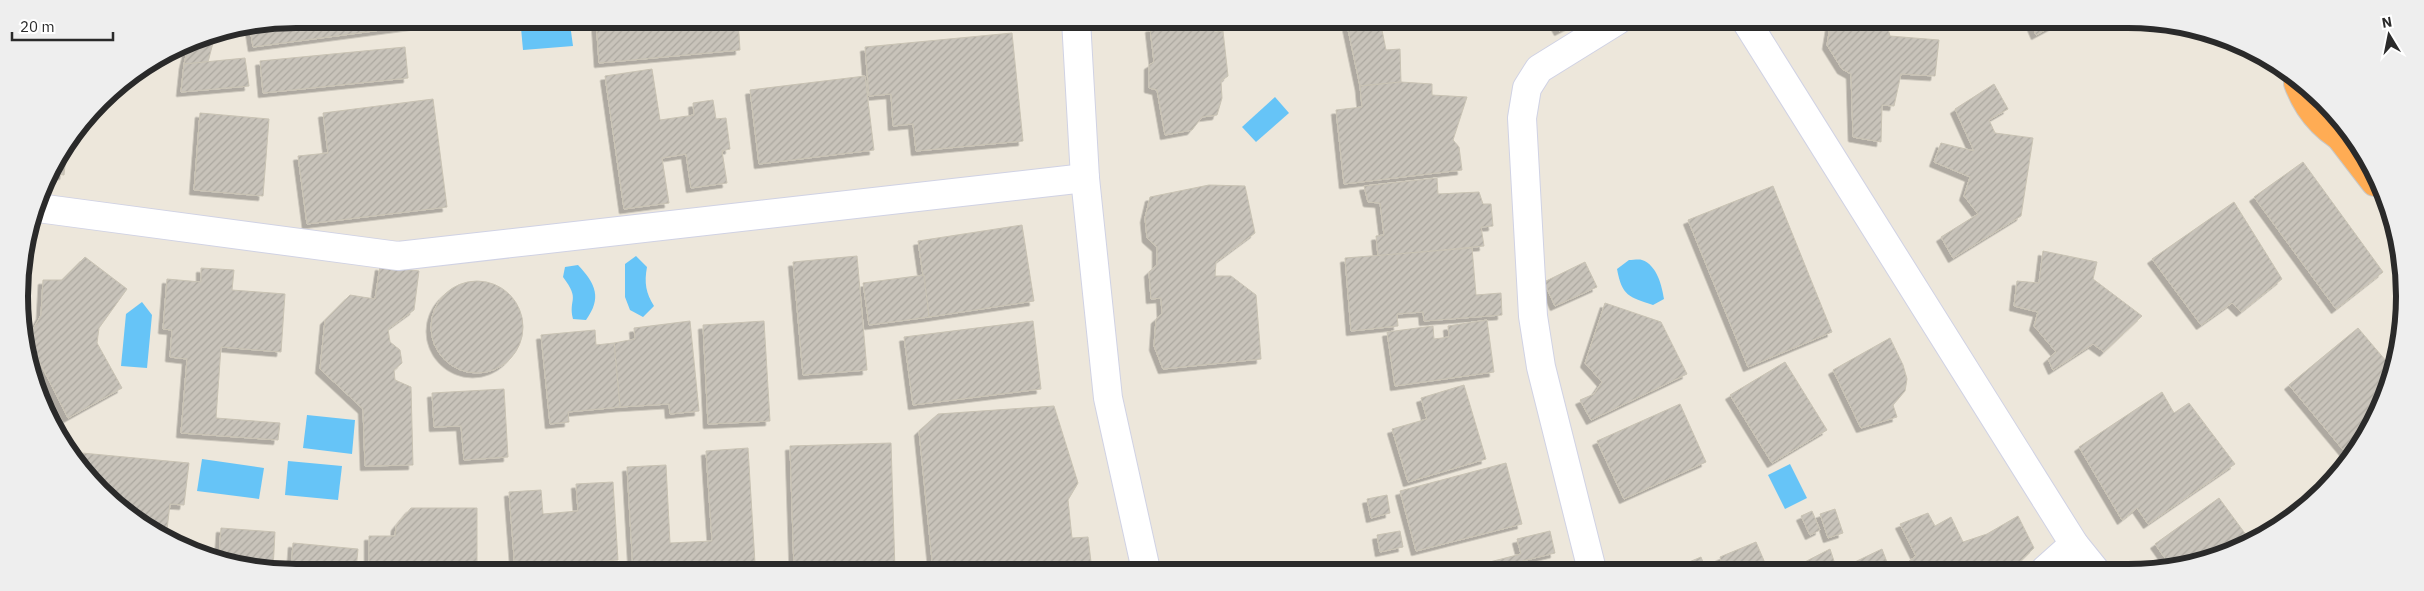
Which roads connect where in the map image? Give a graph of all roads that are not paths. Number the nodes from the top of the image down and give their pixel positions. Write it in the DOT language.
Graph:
graph roads {
  1 [pos="1076,28"];
  2 [pos="1605,28"];
  3 [pos="1750,28"];
  4 [pos="2302,92"];
  5 [pos="2347,140"];
  6 [pos="1085,178"];
  7 [pos="42,209"];
  8 [pos="2074,544"];
  9 [pos="1145,564"];
  10 [pos="1590,564"];
  11 [pos="2052,564"];
  12 [pos="2090,564"];
  1 -- 6 [label="street"];
  2 -- 10 [label="street"];
  3 -- 8 [label="street"];
  4 -- 5 [label="highway"];
  6 -- 7 [label="street"];
  6 -- 9 [label="street"];
  8 -- 11 [label="street"];
  8 -- 12 [label="street"];
}
